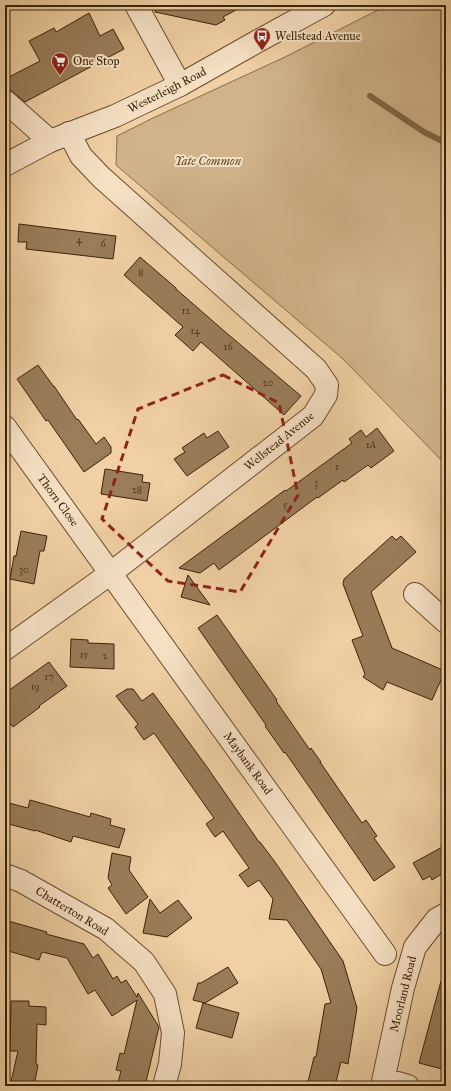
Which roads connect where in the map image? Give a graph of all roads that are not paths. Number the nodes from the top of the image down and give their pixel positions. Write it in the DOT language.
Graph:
graph roads {
  1 [pos="136,5"];
  2 [pos="324,5"];
  3 [pos="180,86"];
  4 [pos="5,101"];
  5 [pos="59,137"];
  6 [pos="5,166"];
  7 [pos="5,427"];
  8 [pos="111,573"];
  9 [pos="415,594"];
  10 [pos="446,622"];
  11 [pos="5,650"];
  12 [pos="5,875"];
  13 [pos="446,914"];
  14 [pos="385,954"];
  15 [pos="383,1082"];
  16 [pos="164,1086"];
  17 [pos="408,1086"];
  1 -- 3 [label="street"];
  2 -- 3 [label="street, Westerleigh Road"];
  3 -- 5 [label="street, Westerleigh Road"];
  4 -- 5 [label="street, Wellstead Avenue"];
  5 -- 6 [label="street, Westerleigh Road"];
  5 -- 8 [label="street, Wellstead Avenue"];
  7 -- 8 [label="street, Thorn Close"];
  8 -- 11 [label="street, Wellstead Avenue"];
  8 -- 14 [label="street, Maybank Road"];
  9 -- 10 [label="street"];
  12 -- 16 [label="street, Chatterton Road"];
  13 -- 15 [label="street, Moorland Road"];
  15 -- 17 [label="street"];
}
